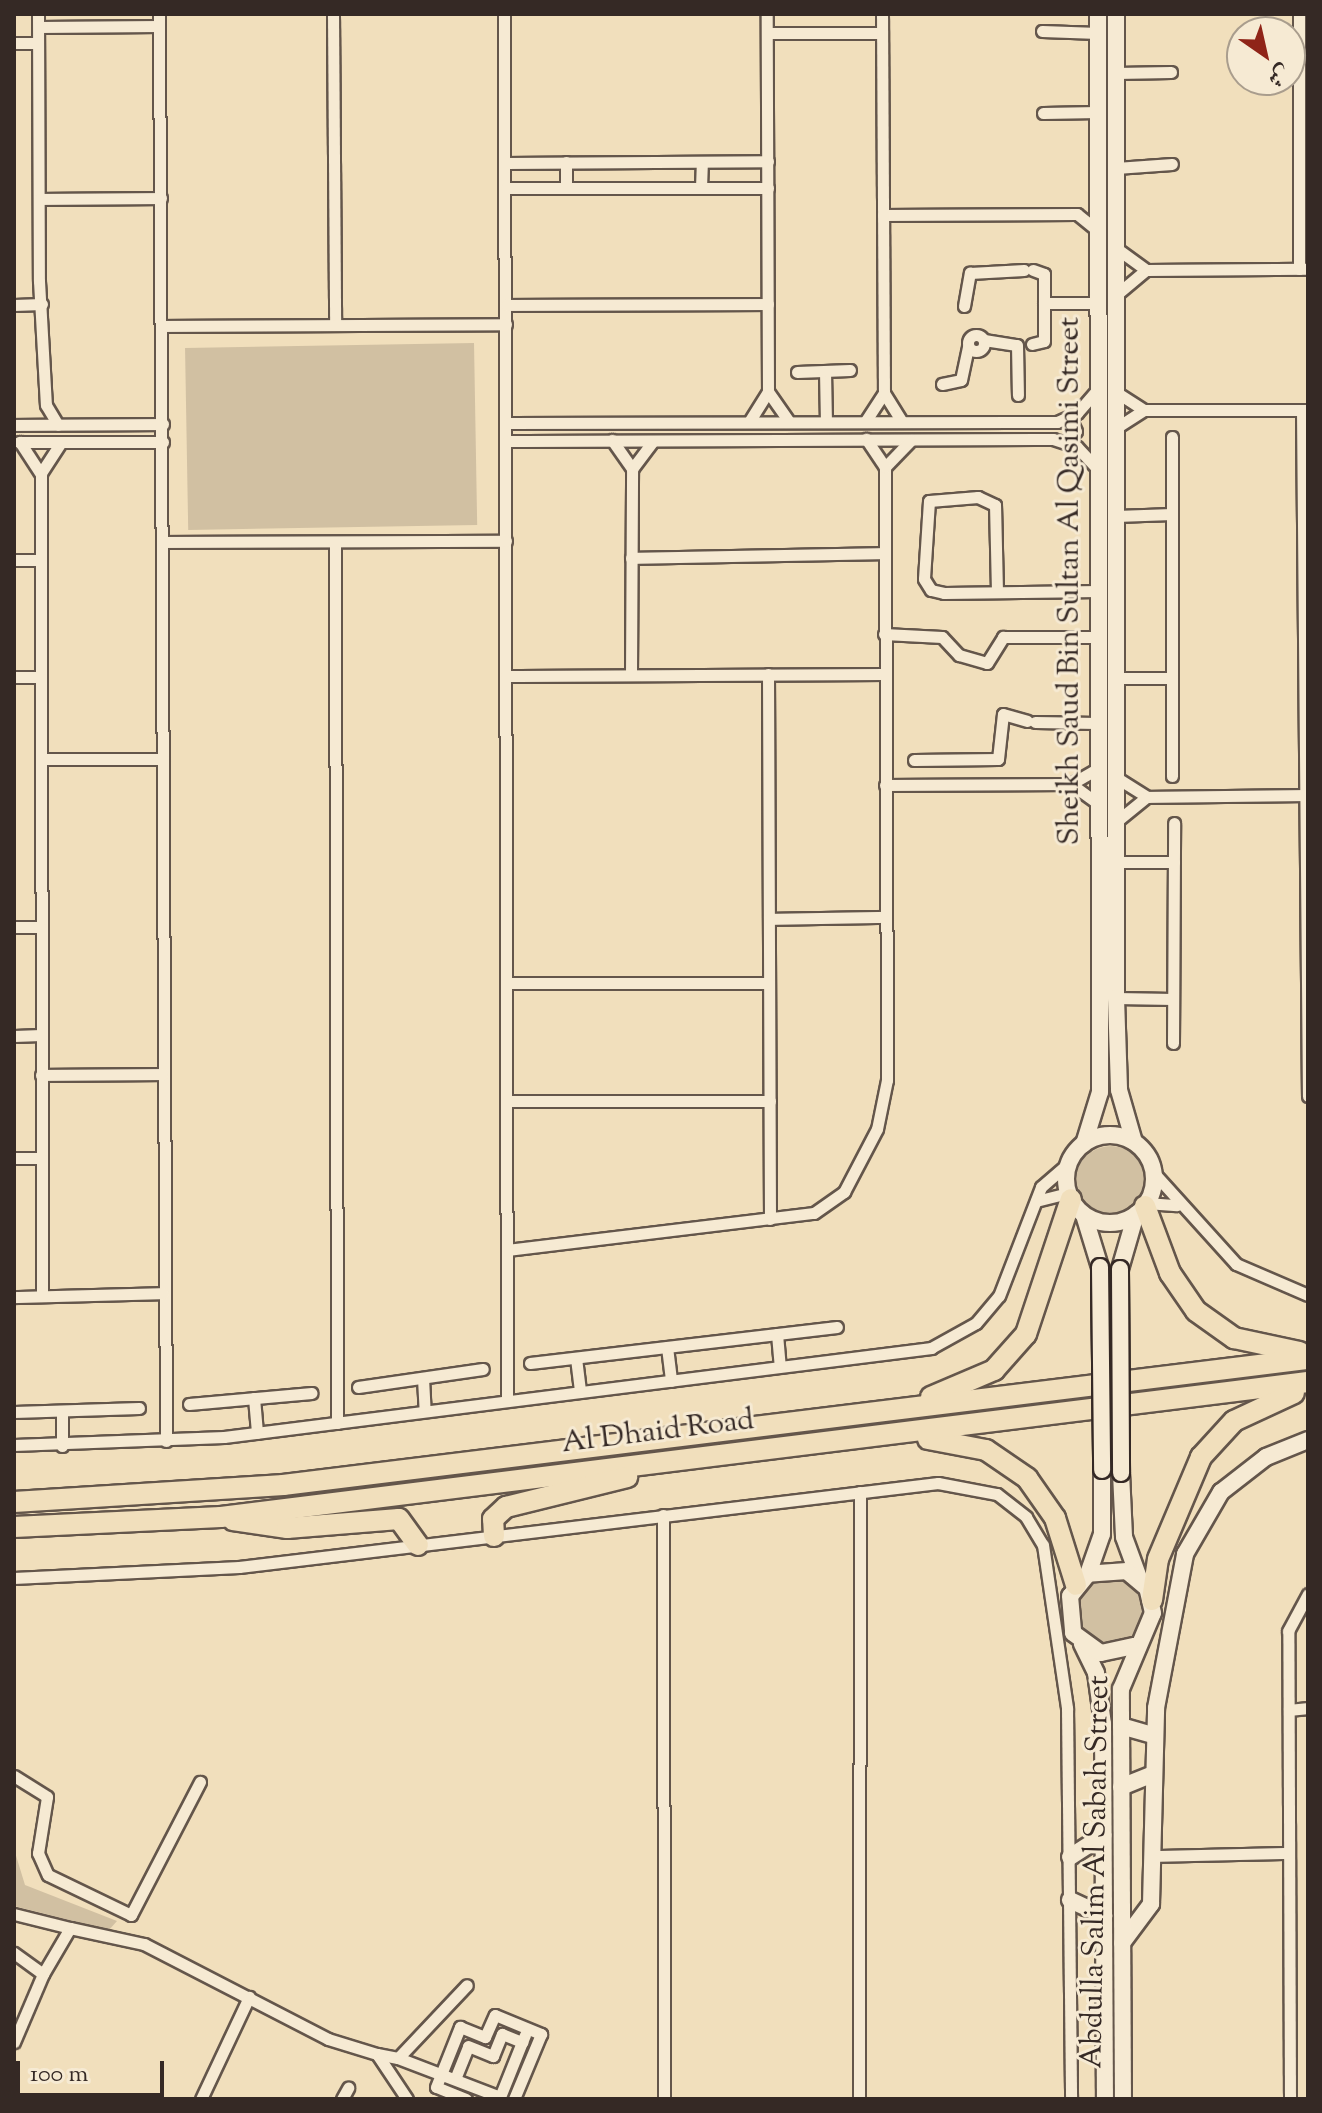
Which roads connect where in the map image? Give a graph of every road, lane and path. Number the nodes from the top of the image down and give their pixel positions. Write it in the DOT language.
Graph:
graph roads {
  1 [pos="333,14"];
  2 [pos="504,14"];
  3 [pos="767,14"];
  4 [pos="882,14"];
  5 [pos="1098,14"];
  6 [pos="1116,14"];
  7 [pos="1299,14"];
  8 [pos="38,20"];
  9 [pos="159,20"];
  10 [pos="1042,31"];
  11 [pos="767,33"];
  12 [pos="882,33"];
  13 [pos="1098,33"];
  14 [pos="14,43"];
  15 [pos="38,43"];
  16 [pos="1171,72"];
  17 [pos="1116,73"];
  18 [pos="1098,112"];
  19 [pos="1043,113"];
  20 [pos="1304,132"];
  21 [pos="768,161"];
  22 [pos="566,162"];
  23 [pos="702,162"];
  24 [pos="506,163"];
  25 [pos="1172,164"];
  26 [pos="1116,168"];
  27 [pos="506,188"];
  28 [pos="566,188"];
  29 [pos="701,188"];
  30 [pos="768,188"];
  31 [pos="1098,196"];
  32 [pos="161,198"];
  33 [pos="40,199"];
  34 [pos="1077,214"];
  35 [pos="883,215"];
  36 [pos="1098,231"];
  37 [pos="1116,248"];
  38 [pos="1303,269"];
  39 [pos="1146,270"];
  40 [pos="1116,295"];
  41 [pos="1044,303"];
  42 [pos="1098,303"];
  43 [pos="42,304"];
  44 [pos="768,304"];
  45 [pos="14,305"];
  46 [pos="506,305"];
  47 [pos="964,306"];
  48 [pos="506,324"];
  49 [pos="335,325"];
  50 [pos="163,326"];
  51 [pos="1025,344"];
  52 [pos="850,370"];
  53 [pos="825,371"];
  54 [pos="797,372"];
  55 [pos="942,384"];
  56 [pos="1099,388"];
  57 [pos="768,392"];
  58 [pos="1116,392"];
  59 [pos="884,393"];
  60 [pos="1018,395"];
  61 [pos="46,405"];
  62 [pos="1144,410"];
  63 [pos="1305,410"];
  64 [pos="1070,418"];
  65 [pos="749,422"];
  66 [pos="789,422"];
  67 [pos="826,422"];
  68 [pos="865,422"];
  69 [pos="902,422"];
  70 [pos="508,423"];
  71 [pos="163,424"];
  72 [pos="14,425"];
  73 [pos="34,425"];
  74 [pos="58,425"];
  75 [pos="1116,428"];
  76 [pos="1172,437"];
  77 [pos="866,439"];
  78 [pos="612,440"];
  79 [pos="911,440"];
  80 [pos="508,441"];
  81 [pos="653,441"];
  82 [pos="1067,441"];
  83 [pos="17,442"];
  84 [pos="61,442"];
  85 [pos="163,442"];
  86 [pos="885,467"];
  87 [pos="632,469"];
  88 [pos="1099,471"];
  89 [pos="41,474"];
  90 [pos="1172,514"];
  91 [pos="1116,516"];
  92 [pos="506,541"];
  93 [pos="164,542"];
  94 [pos="335,542"];
  95 [pos="884,553"];
  96 [pos="631,558"];
  97 [pos="14,560"];
  98 [pos="40,560"];
  99 [pos="1099,591"];
  100 [pos="997,592"];
  101 [pos="884,634"];
  102 [pos="1099,637"];
  103 [pos="768,674"];
  104 [pos="884,674"];
  105 [pos="631,675"];
  106 [pos="506,676"];
  107 [pos="14,677"];
  108 [pos="40,677"];
  109 [pos="1117,678"];
  110 [pos="1172,678"];
  111 [pos="1305,708"];
  112 [pos="1097,723"];
  113 [pos="41,759"];
  114 [pos="163,759"];
  115 [pos="914,760"];
  116 [pos="1099,768"];
  117 [pos="1172,776"];
  118 [pos="1117,778"];
  119 [pos="1071,784"];
  120 [pos="885,785"];
  121 [pos="1303,795"];
  122 [pos="1147,797"];
  123 [pos="1100,805"];
  124 [pos="1117,821"];
  125 [pos="1174,823"];
  126 [pos="1116,862"];
  127 [pos="1174,862"];
  128 [pos="886,917"];
  129 [pos="769,919"];
  130 [pos="14,927"];
  131 [pos="40,927"];
  132 [pos="507,983"];
  133 [pos="769,983"];
  134 [pos="1116,998"];
  135 [pos="1173,999"];
  136 [pos="41,1035"];
  137 [pos="14,1036"];
  138 [pos="1173,1043"];
  139 [pos="1303,1057"];
  140 [pos="162,1074"];
  141 [pos="41,1075"];
  142 [pos="1308,1081"];
  143 [pos="1308,1096"];
  144 [pos="507,1101"];
  145 [pos="770,1101"];
  146 [pos="1134,1142"];
  147 [pos="1084,1144"];
  148 [pos="14,1158"];
  149 [pos="41,1158"];
  150 [pos="1070,1162"];
  151 [pos="1153,1172"];
  152 [pos="1075,1202"];
  153 [pos="1034,1205"];
  154 [pos="1179,1205"];
  155 [pos="1142,1208"];
  156 [pos="770,1219"];
  157 [pos="507,1250"];
  158 [pos="163,1293"];
  159 [pos="1308,1295"];
  160 [pos="42,1296"];
  161 [pos="14,1297"];
  162 [pos="837,1327"];
  163 [pos="777,1334"];
  164 [pos="667,1347"];
  165 [pos="1308,1352"];
  166 [pos="576,1358"];
  167 [pos="1308,1359"];
  168 [pos="530,1363"];
  169 [pos="780,1366"];
  170 [pos="483,1369"];
  171 [pos="423,1378"];
  172 [pos="671,1381"];
  173 [pos="1308,1382"];
  174 [pos="358,1387"];
  175 [pos="1308,1391"];
  176 [pos="580,1392"];
  177 [pos="312,1393"];
  178 [pos="254,1398"];
  179 [pos="507,1401"];
  180 [pos="189,1404"];
  181 [pos="139,1408"];
  182 [pos="62,1411"];
  183 [pos="425,1411"];
  184 [pos="14,1412"];
  185 [pos="337,1423"];
  186 [pos="257,1433"];
  187 [pos="683,1436"];
  188 [pos="1308,1440"];
  189 [pos="166,1441"];
  190 [pos="14,1445"];
  191 [pos="62,1446"];
  192 [pos="685,1459"];
  193 [pos="655,1463"];
  194 [pos="860,1492"];
  195 [pos="14,1502"];
  196 [pos="663,1515"];
  197 [pos="221,1517"];
  198 [pos="14,1527"];
  199 [pos="494,1536"];
  200 [pos="418,1545"];
  201 [pos="14,1578"];
  202 [pos="1139,1578"];
  203 [pos="1082,1579"];
  204 [pos="1308,1594"];
  205 [pos="1152,1600"];
  206 [pos="1081,1643"];
  207 [pos="1134,1646"];
  208 [pos="1308,1708"];
  209 [pos="1289,1710"];
  210 [pos="1121,1726"];
  211 [pos="1155,1736"];
  212 [pos="1154,1774"];
  213 [pos="14,1776"];
  214 [pos="200,1782"];
  215 [pos="1121,1787"];
  216 [pos="1104,1835"];
  217 [pos="1289,1853"];
  218 [pos="1154,1856"];
  219 [pos="1070,1857"];
  220 [pos="1070,1900"];
  221 [pos="14,1914"];
  222 [pos="1105,1916"];
  223 [pos="70,1928"];
  224 [pos="1122,1943"];
  225 [pos="14,1953"];
  226 [pos="43,1974"];
  227 [pos="467,1985"];
  228 [pos="249,1997"];
  229 [pos="527,2029"];
  230 [pos="14,2042"];
  231 [pos="522,2042"];
  232 [pos="377,2054"];
  233 [pos="398,2058"];
  234 [pos="442,2073"];
  235 [pos="455,2079"];
  236 [pos="404,2097"];
  237 [pos="201,2099"];
  238 [pos="466,2099"];
  239 [pos="514,2099"];
  240 [pos="664,2099"];
  241 [pos="859,2099"];
  242 [pos="1071,2099"];
  243 [pos="1105,2099"];
  244 [pos="1123,2099"];
  245 [pos="1290,2099"];
  1 -- 49 [label="street"];
  2 -- 24 [label="street"];
  3 -- 11 [label="street"];
  4 -- 12 [label="street"];
  5 -- 13 [label="main road, Sheikh Saud Bin Sultan Al Qasimi Street"];
  6 -- 17 [label="main road, Sheikh Saud Bin Sultan Al Qasimi Street"];
  7 -- 20 [label="street"];
  8 -- 9 [label="street"];
  8 -- 15 [label="street"];
  9 -- 32 [label="street"];
  10 -- 13 [label="street"];
  11 -- 12 [label="street"];
  11 -- 21 [label="street"];
  12 -- 35 [label="street"];
  13 -- 18 [label="main road, Sheikh Saud Bin Sultan Al Qasimi Street"];
  14 -- 15 [label="street"];
  15 -- 33 [label="street"];
  16 -- 17 [label="street"];
  17 -- 26 [label="main road, Sheikh Saud Bin Sultan Al Qasimi Street"];
  18 -- 19 [label="street"];
  18 -- 31 [label="main road, Sheikh Saud Bin Sultan Al Qasimi Street"];
  20 -- 38 [label="street"];
  21 -- 23 [label="street"];
  21 -- 30 [label="street"];
  22 -- 23 [label="street"];
  22 -- 24 [label="street"];
  22 -- 28 [label="street"];
  23 -- 29 [label="street"];
  24 -- 27 [label="street"];
  25 -- 26 [label="street"];
  26 -- 37 [label="main road, Sheikh Saud Bin Sultan Al Qasimi Street"];
  27 -- 28 [label="street"];
  27 -- 46 [label="street"];
  28 -- 29 [label="street"];
  29 -- 30 [label="street"];
  30 -- 44 [label="street"];
  31 -- 34 [label="street"];
  31 -- 36 [label="main road, Sheikh Saud Bin Sultan Al Qasimi Street"];
  32 -- 33 [label="street"];
  32 -- 50 [label="street"];
  33 -- 43 [label="street"];
  34 -- 35 [label="street"];
  34 -- 36 [label="street"];
  35 -- 59 [label="street"];
  36 -- 42 [label="main road, Sheikh Saud Bin Sultan Al Qasimi Street"];
  37 -- 39 [label="street"];
  37 -- 40 [label="main road, Sheikh Saud Bin Sultan Al Qasimi Street"];
  38 -- 39 [label="street"];
  39 -- 40 [label="street"];
  40 -- 58 [label="main road, Sheikh Saud Bin Sultan Al Qasimi Street"];
  41 -- 42 [label="street"];
  41 -- 47 [label="street"];
  41 -- 51 [label="street"];
  42 -- 56 [label="main road, Sheikh Saud Bin Sultan Al Qasimi Street"];
  43 -- 45 [label="street"];
  43 -- 61 [label="street"];
  44 -- 46 [label="street"];
  44 -- 57 [label="street"];
  46 -- 48 [label="street"];
  48 -- 49 [label="street"];
  48 -- 70 [label="street"];
  49 -- 50 [label="street"];
  50 -- 71 [label="street"];
  51 -- 55 [label="street"];
  51 -- 60 [label="street"];
  52 -- 53 [label="street"];
  53 -- 54 [label="street"];
  53 -- 67 [label="street"];
  56 -- 64 [label="street"];
  56 -- 88 [label="main road, Sheikh Saud Bin Sultan Al Qasimi Street"];
  57 -- 65 [label="street"];
  57 -- 66 [label="street"];
  58 -- 62 [label="street"];
  58 -- 75 [label="main road, Sheikh Saud Bin Sultan Al Qasimi Street"];
  59 -- 68 [label="street"];
  59 -- 69 [label="street"];
  61 -- 73 [label="street"];
  61 -- 74 [label="street"];
  62 -- 63 [label="street"];
  62 -- 75 [label="street"];
  63 -- 111 [label="street"];
  64 -- 69 [label="street"];
  64 -- 82 [label="street"];
  65 -- 66 [label="street"];
  65 -- 70 [label="street"];
  66 -- 67 [label="street"];
  67 -- 68 [label="street"];
  68 -- 69 [label="street"];
  70 -- 80 [label="street"];
  71 -- 74 [label="street"];
  71 -- 85 [label="street"];
  72 -- 73 [label="street"];
  73 -- 74 [label="street"];
  75 -- 91 [label="main road, Sheikh Saud Bin Sultan Al Qasimi Street"];
  76 -- 90 [label="street"];
  77 -- 79 [label="street"];
  77 -- 81 [label="street"];
  77 -- 86 [label="street"];
  78 -- 80 [label="street"];
  78 -- 81 [label="street"];
  78 -- 87 [label="street"];
  79 -- 82 [label="street"];
  79 -- 86 [label="street"];
  80 -- 92 [label="street"];
  81 -- 87 [label="street"];
  82 -- 88 [label="street"];
  83 -- 84 [label="street"];
  83 -- 89 [label="street"];
  84 -- 85 [label="street"];
  84 -- 89 [label="street"];
  85 -- 93 [label="street"];
  86 -- 95 [label="street"];
  87 -- 96 [label="street"];
  88 -- 99 [label="main road, Sheikh Saud Bin Sultan Al Qasimi Street"];
  89 -- 98 [label="street"];
  90 -- 91 [label="street"];
  90 -- 110 [label="street"];
  91 -- 109 [label="main road, Sheikh Saud Bin Sultan Al Qasimi Street"];
  92 -- 94 [label="street"];
  92 -- 106 [label="street"];
  93 -- 94 [label="street"];
  93 -- 114 [label="street"];
  94 -- 185 [label="street"];
  95 -- 96 [label="street"];
  95 -- 101 [label="street"];
  96 -- 105 [label="street"];
  97 -- 98 [label="street"];
  98 -- 108 [label="street"];
  99 -- 100 [label="street"];
  99 -- 102 [label="main road, Sheikh Saud Bin Sultan Al Qasimi Street"];
  100 -- 100 [label="street"];
  101 -- 102 [label="street"];
  101 -- 104 [label="street"];
  102 -- 112 [label="main road, Sheikh Saud Bin Sultan Al Qasimi Street"];
  103 -- 104 [label="street"];
  103 -- 105 [label="street"];
  103 -- 129 [label="street"];
  104 -- 120 [label="street"];
  105 -- 106 [label="street"];
  106 -- 132 [label="street"];
  107 -- 108 [label="street"];
  108 -- 113 [label="street"];
  109 -- 110 [label="street"];
  109 -- 118 [label="main road, Sheikh Saud Bin Sultan Al Qasimi Street"];
  110 -- 117 [label="street"];
  111 -- 121 [label="street"];
  112 -- 115 [label="street"];
  112 -- 116 [label="main road, Sheikh Saud Bin Sultan Al Qasimi Street"];
  113 -- 114 [label="street"];
  113 -- 131 [label="street"];
  114 -- 140 [label="street"];
  116 -- 119 [label="street"];
  116 -- 123 [label="main road, Sheikh Saud Bin Sultan Al Qasimi Street"];
  118 -- 122 [label="street"];
  118 -- 124 [label="main road, Sheikh Saud Bin Sultan Al Qasimi Street"];
  119 -- 120 [label="street"];
  119 -- 123 [label="street"];
  120 -- 128 [label="street"];
  121 -- 122 [label="street"];
  121 -- 139 [label="street"];
  122 -- 124 [label="street"];
  123 -- 124 [label="main road"];
  123 -- 147 [label="main road, Sheikh Saud Bin Sultan Al Qasimi Street"];
  124 -- 126 [label="main road, Sheikh Saud Bin Sultan Al Qasimi Street"];
  125 -- 127 [label="street"];
  126 -- 127 [label="street"];
  126 -- 134 [label="main road, Sheikh Saud Bin Sultan Al Qasimi Street"];
  127 -- 135 [label="street"];
  128 -- 129 [label="street"];
  128 -- 156 [label="street"];
  129 -- 133 [label="street"];
  130 -- 131 [label="street"];
  131 -- 136 [label="street"];
  132 -- 133 [label="street"];
  132 -- 144 [label="street"];
  133 -- 145 [label="street"];
  134 -- 135 [label="street"];
  134 -- 146 [label="main road, Sheikh Saud Bin Sultan Al Qasimi Street"];
  135 -- 138 [label="street"];
  136 -- 137 [label="street"];
  136 -- 141 [label="street"];
  139 -- 142 [label="street"];
  139 -- 143 [label="street"];
  140 -- 141 [label="street"];
  140 -- 158 [label="street"];
  141 -- 149 [label="street"];
  144 -- 145 [label="street"];
  144 -- 157 [label="street"];
  145 -- 156 [label="street"];
  146 -- 147 [label="main road"];
  146 -- 151 [label="main road"];
  147 -- 150 [label="main road"];
  148 -- 149 [label="street"];
  149 -- 160 [label="street"];
  150 -- 152 [label="main road"];
  150 -- 153 [label="street"];
  151 -- 154 [label="street"];
  151 -- 155 [label="main road"];
  152 -- 153 [label="street"];
  152 -- 155 [label="main road"];
  152 -- 187 [label="highway"];
  152 -- 203 [label="main road, bridge"];
  153 -- 169 [label="street"];
  154 -- 155 [label="street"];
  154 -- 159 [label="street"];
  155 -- 165 [label="highway"];
  155 -- 202 [label="main road, bridge"];
  156 -- 157 [label="street"];
  157 -- 179 [label="street"];
  158 -- 160 [label="street"];
  158 -- 189 [label="street"];
  160 -- 161 [label="street"];
  162 -- 163 [label="street"];
  163 -- 164 [label="street"];
  163 -- 169 [label="street"];
  164 -- 166 [label="street"];
  164 -- 172 [label="street"];
  166 -- 168 [label="street"];
  166 -- 176 [label="street"];
  167 -- 187 [label="highway, Al Dhaid Road"];
  169 -- 172 [label="street"];
  170 -- 171 [label="street"];
  171 -- 174 [label="street"];
  171 -- 183 [label="street"];
  172 -- 176 [label="street"];
  173 -- 192 [label="highway, Al Dhaid Road"];
  175 -- 205 [label="highway"];
  176 -- 179 [label="street"];
  177 -- 178 [label="street"];
  178 -- 180 [label="street"];
  178 -- 186 [label="street"];
  179 -- 183 [label="street"];
  181 -- 182 [label="street"];
  182 -- 184 [label="street"];
  182 -- 191 [label="street"];
  183 -- 185 [label="street"];
  185 -- 186 [label="street"];
  186 -- 189 [label="street"];
  187 -- 195 [label="highway, Al Dhaid Road"];
  188 -- 211 [label="main road"];
  189 -- 191 [label="street"];
  190 -- 191 [label="street"];
  192 -- 193 [label="highway, Al Dhaid Road"];
  192 -- 203 [label="highway"];
  193 -- 197 [label="highway, Al Dhaid Road"];
  193 -- 199 [label="highway"];
  194 -- 196 [label="street"];
  194 -- 219 [label="street"];
  194 -- 241 [label="street"];
  196 -- 199 [label="street"];
  196 -- 240 [label="street"];
  197 -- 198 [label="highway, Al Dhaid Road"];
  197 -- 200 [label="highway"];
  199 -- 200 [label="street"];
  200 -- 201 [label="street"];
  202 -- 203 [label="main road"];
  202 -- 205 [label="main road"];
  203 -- 206 [label="main road"];
  204 -- 209 [label="street"];
  205 -- 207 [label="main road"];
  206 -- 207 [label="main road"];
  206 -- 216 [label="main road, Abdulla Salim Al Sabah Street"];
  207 -- 210 [label="main road, Abdulla Salim Al Sabah Street"];
  208 -- 209 [label="street"];
  209 -- 217 [label="street"];
  210 -- 211 [label="main road"];
  210 -- 215 [label="main road, Abdulla Salim Al Sabah Street"];
  211 -- 212 [label="main road"];
  212 -- 215 [label="main road"];
  212 -- 218 [label="main road"];
  213 -- 214 [label="street"];
  215 -- 224 [label="main road, Abdulla Salim Al Sabah Street"];
  216 -- 219 [label="main road"];
  216 -- 222 [label="main road, Abdulla Salim Al Sabah Street"];
  217 -- 218 [label="street"];
  217 -- 245 [label="street"];
  218 -- 224 [label="main road"];
  219 -- 220 [label="street"];
  220 -- 222 [label="main road"];
  220 -- 242 [label="street"];
  221 -- 223 [label="street"];
  222 -- 243 [label="main road, Abdulla Salim Al Sabah Street"];
  223 -- 226 [label="street"];
  223 -- 228 [label="street"];
  224 -- 244 [label="main road, Abdulla Salim Al Sabah Street"];
  225 -- 226 [label="street"];
  226 -- 230 [label="street"];
  227 -- 233 [label="street"];
  228 -- 232 [label="street"];
  228 -- 237 [label="street"];
  229 -- 231 [label="street"];
  229 -- 234 [label="street"];
  229 -- 239 [label="street"];
  231 -- 235 [label="street"];
  231 -- 235 [label="street"];
  232 -- 233 [label="street"];
  232 -- 236 [label="street"];
  233 -- 234 [label="street"];
  234 -- 235 [label="street"];
  234 -- 238 [label="street"];
}
